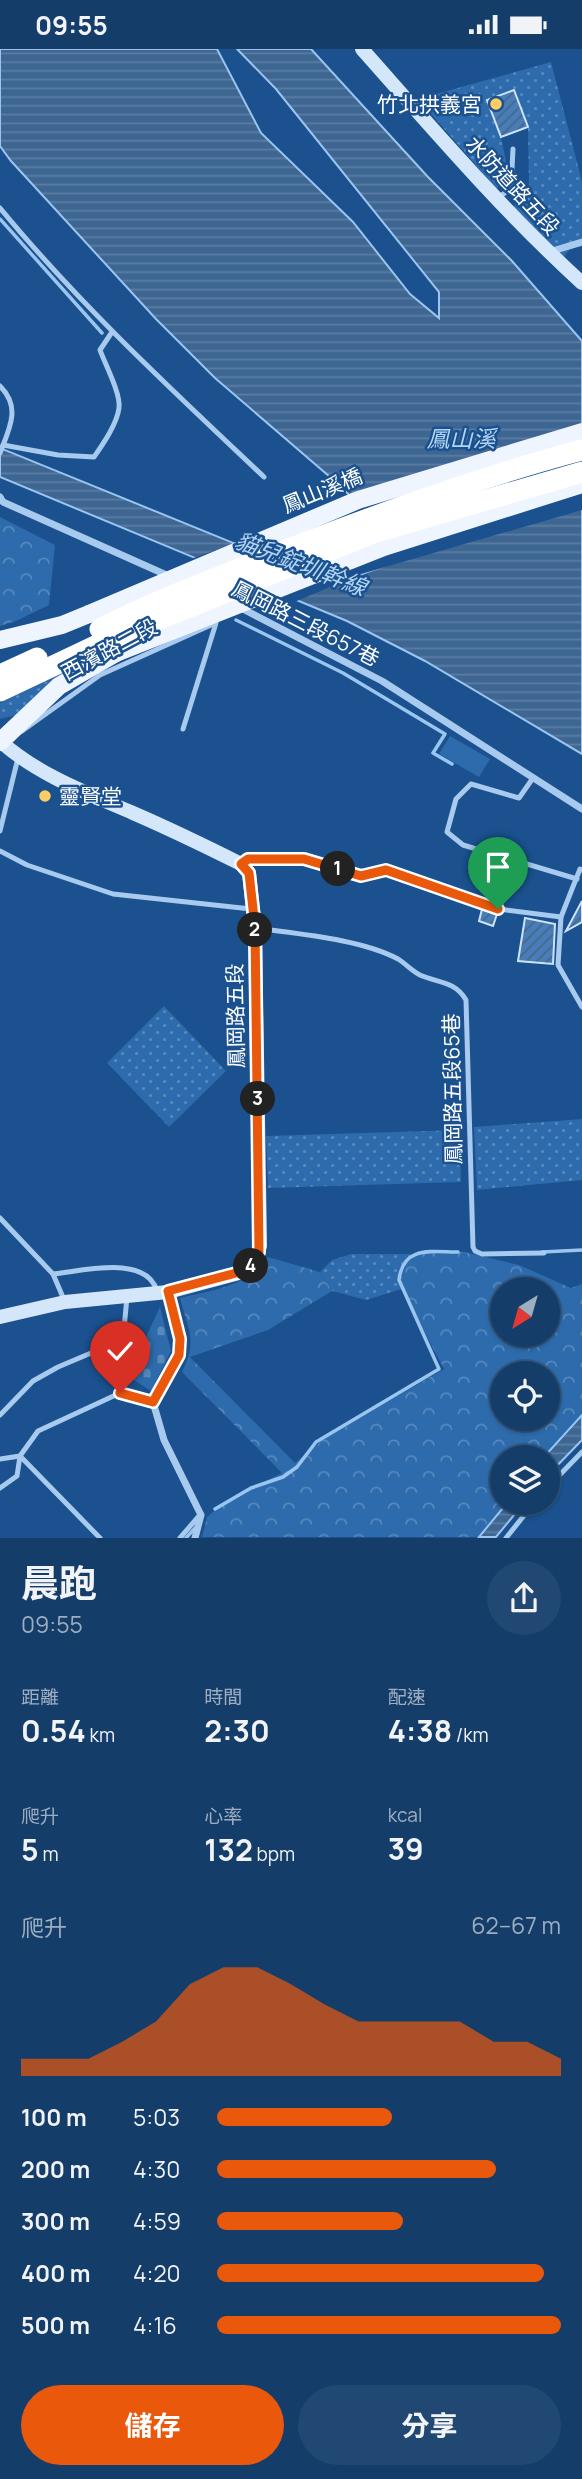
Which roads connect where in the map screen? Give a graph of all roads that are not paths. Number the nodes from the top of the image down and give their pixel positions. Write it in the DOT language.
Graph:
graph roads {
  1 [pos="362,49"];
  2 [pos="513,149"];
  3 [pos="498,198"];
  4 [pos="0,208"];
  5 [pos="582,242"];
  6 [pos="548,252"];
  7 [pos="582,283"];
  8 [pos="112,332"];
  9 [pos="0,386"];
  10 [pos="582,432"];
  11 [pos="3,445"];
  12 [pos="582,450"];
  13 [pos="0,453"];
  14 [pos="582,472"];
  15 [pos="264,477"];
  16 [pos="582,484"];
  17 [pos="0,497"];
  18 [pos="246,610"];
  19 [pos="236,614"];
  20 [pos="226,619"];
  21 [pos="216,623"];
  22 [pos="103,634"];
  23 [pos="0,640"];
  24 [pos="0,675"];
  25 [pos="0,691"];
  26 [pos="183,729"];
  27 [pos="0,741"];
  28 [pos="18,758"];
  29 [pos="533,778"];
  30 [pos="582,809"];
  31 [pos="0,831"];
  32 [pos="0,851"];
  33 [pos="241,864"];
  34 [pos="582,870"];
  35 [pos="577,879"];
  36 [pos="254,909"];
  37 [pos="561,917"];
  38 [pos="255,927"];
  39 [pos="582,1007"];
  40 [pos="0,1218"];
  41 [pos="544,1253"];
  42 [pos="53,1274"];
  43 [pos="162,1292"];
  44 [pos="127,1294"];
  45 [pos="65,1302"];
  46 [pos="0,1317"];
  47 [pos="153,1402"];
  48 [pos="0,1415"];
  49 [pos="582,1452"];
  50 [pos="20,1456"];
  51 [pos="0,1459"];
  52 [pos="560,1475"];
  53 [pos="0,1488"];
  54 [pos="201,1515"];
  55 [pos="524,1515"];
  56 [pos="100,1538"];
  57 [pos="180,1538"];
  58 [pos="195,1538"];
  59 [pos="506,1538"];
  1 -- 3 [label="street, 水防道路五段"];
  2 -- 3 [label="lane"];
  3 -- 6 [label="street, 水防道路五段"];
  4 -- 8 [label="lane"];
  5 -- 6 [label="street"];
  6 -- 7 [label="street, 水防道路五段"];
  8 -- 11 [label="lane"];
  8 -- 15 [label="lane"];
  9 -- 11 [label="lane"];
  10 -- 22 [label="main road, 鳳山溪橋, bridge"];
  11 -- 13 [label="lane"];
  12 -- 22 [label="highway, 鳳山溪橋, bridge"];
  14 -- 22 [label="highway, bridge"];
  16 -- 22 [label="main road, bridge"];
  17 -- 18 [label="street, 鳳岡路三段657巷"];
  18 -- 19 [label="lane"];
  18 -- 29 [label="street, 鳳岡路三段657巷"];
  20 -- 21 [label="lane, 西濱路二段"];
  21 -- 26 [label="lane"];
  21 -- 27 [label="lane, 西濱路二段"];
  22 -- 23 [label="main road, 西濱路二段"];
  22 -- 24 [label="highway"];
  22 -- 25 [label="highway"];
  22 -- 27 [label="main road, 西濱路二段"];
  27 -- 28 [label="street"];
  28 -- 31 [label="lane"];
  28 -- 33 [label="street"];
  29 -- 30 [label="street, 鳳岡路三段657巷"];
  29 -- 35 [label="lane"];
  32 -- 36 [label="lane"];
  33 -- 36 [label="street, 鳳岡路五段"];
  33 -- 37 [label="lane"];
  34 -- 35 [label="lane"];
  35 -- 37 [label="lane"];
  36 -- 38 [label="street, 鳳岡路五段"];
  37 -- 39 [label="lane"];
  38 -- 41 [label="lane, 鳳岡路五段65巷"];
  38 -- 43 [label="street, 鳳岡路五段"];
  40 -- 42 [label="lane"];
  42 -- 43 [label="lane"];
  42 -- 45 [label="lane"];
  43 -- 44 [label="street, 鳳岡路五段"];
  43 -- 47 [label="street"];
  44 -- 45 [label="street, 鳳岡路五段"];
  44 -- 48 [label="lane"];
  45 -- 46 [label="street, 鳳岡路五段"];
  47 -- 50 [label="lane"];
  47 -- 54 [label="street"];
  49 -- 52 [label="lane"];
  50 -- 51 [label="lane"];
  50 -- 53 [label="lane"];
  50 -- 56 [label="lane"];
  54 -- 57 [label="lane"];
  54 -- 58 [label="street"];
  55 -- 59 [label="lane"];
}
